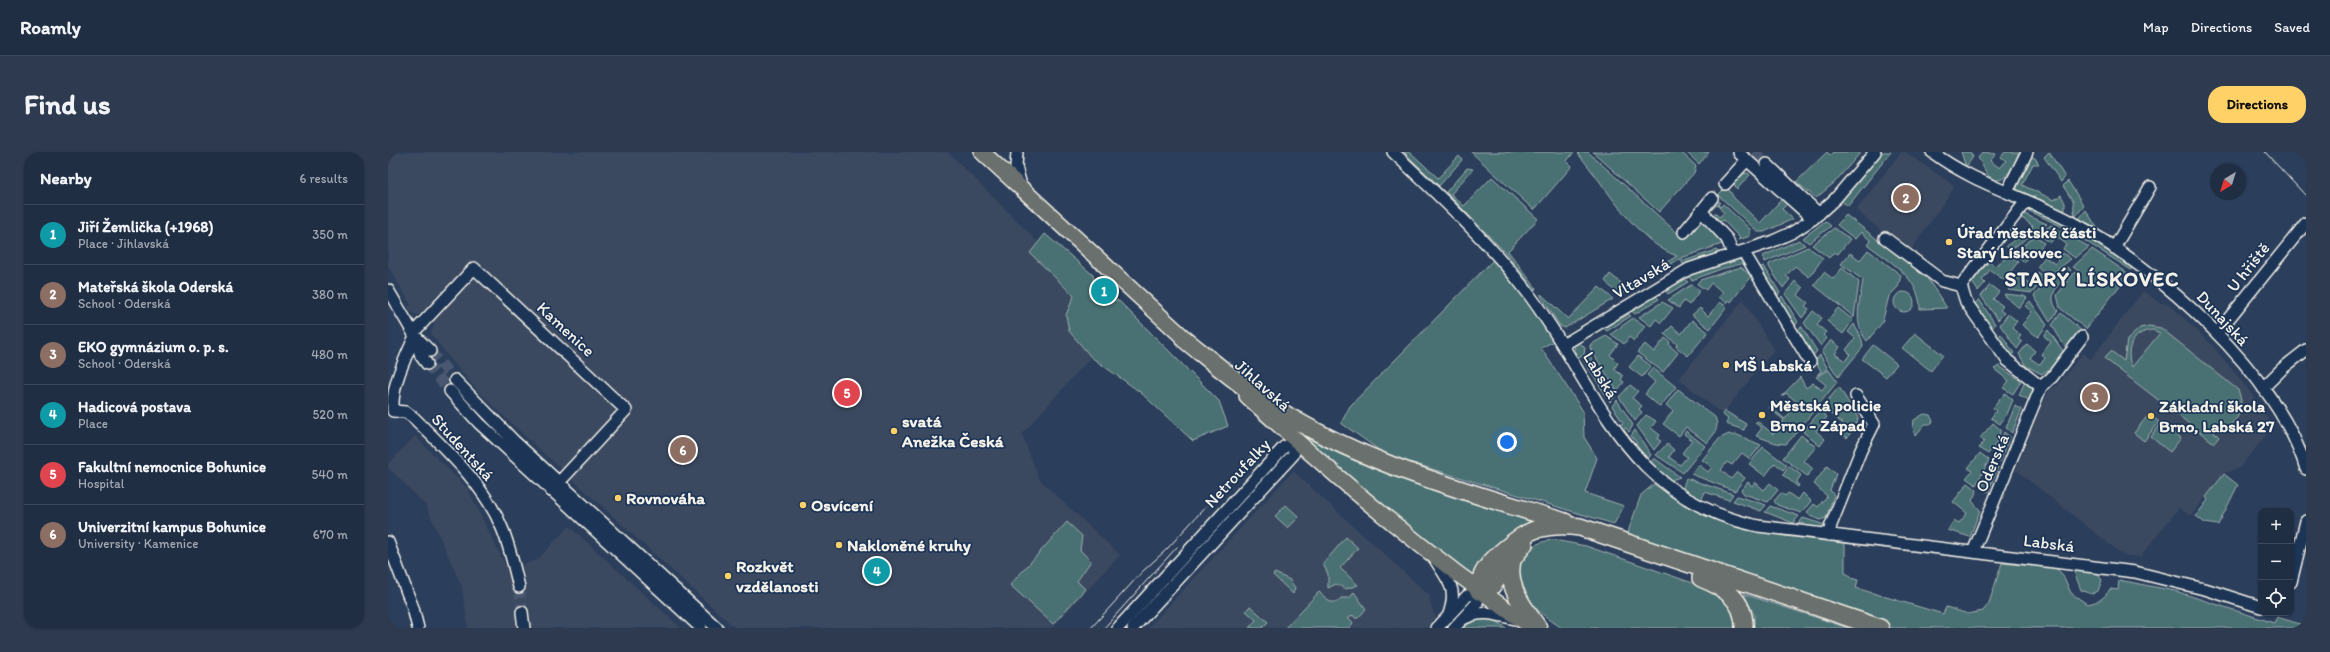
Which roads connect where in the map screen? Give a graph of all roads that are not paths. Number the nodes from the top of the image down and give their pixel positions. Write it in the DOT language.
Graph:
graph roads {
  1 [pos="1017,152"];
  2 [pos="1393,152"];
  3 [pos="1876,152"];
  4 [pos="1932,152"];
  5 [pos="2027,152"];
  6 [pos="987,153"];
  7 [pos="1767,164"];
  8 [pos="1725,184"];
  9 [pos="2150,187"];
  10 [pos="1022,190"];
  11 [pos="2007,192"];
  12 [pos="1712,198"];
  13 [pos="2026,201"];
  14 [pos="1701,211"];
  15 [pos="1816,217"];
  16 [pos="2306,223"];
  17 [pos="1684,232"];
  18 [pos="1885,238"];
  19 [pos="2114,248"];
  20 [pos="1738,253"];
  21 [pos="1961,286"];
  22 [pos="388,290"];
  23 [pos="2217,333"];
  24 [pos="414,335"];
  25 [pos="2082,337"];
  26 [pos="1184,339"];
  27 [pos="1563,345"];
  28 [pos="2306,350"];
  29 [pos="430,351"];
  30 [pos="1810,362"];
  31 [pos="427,364"];
  32 [pos="455,380"];
  33 [pos="2041,387"];
  34 [pos="2262,388"];
  35 [pos="450,391"];
  36 [pos="1856,396"];
  37 [pos="390,413"];
  38 [pos="1298,442"];
  39 [pos="2306,469"];
  40 [pos="555,487"];
  41 [pos="2306,525"];
  42 [pos="1580,527"];
  43 [pos="1829,535"];
  44 [pos="388,542"];
  45 [pos="1973,552"];
  46 [pos="1514,555"];
  47 [pos="1434,557"];
  48 [pos="2292,580"];
  49 [pos="520,587"];
  50 [pos="1478,591"];
  51 [pos="2258,606"];
  52 [pos="522,612"];
  53 [pos="1448,617"];
  54 [pos="1457,624"];
  55 [pos="1531,626"];
  56 [pos="418,628"];
  57 [pos="524,628"];
  58 [pos="701,628"];
  59 [pos="717,628"];
  60 [pos="1118,628"];
  61 [pos="1133,628"];
  62 [pos="1437,628"];
  63 [pos="1744,628"];
  64 [pos="1880,628"];
  1 -- 10 [label="street"];
  2 -- 27 [label="street, Labská"];
  3 -- 15 [label="street, Vltavská"];
  4 -- 11 [label="street, Dunajská"];
  5 -- 11 [label="street"];
  6 -- 10 [label="main road, Jihlavská"];
  7 -- 15 [label="street"];
  8 -- 15 [label="street"];
  9 -- 19 [label="street"];
  10 -- 26 [label="main road, Jihlavská"];
  11 -- 13 [label="street, Dunajská"];
  12 -- 14 [label="street"];
  13 -- 19 [label="street, Dunajská"];
  13 -- 21 [label="street"];
  14 -- 17 [label="street"];
  14 -- 20 [label="street"];
  15 -- 20 [label="street, Vltavská"];
  16 -- 23 [label="street, U hřiště"];
  18 -- 21 [label="street"];
  19 -- 23 [label="street, Dunajská"];
  20 -- 27 [label="street, Vltavská"];
  20 -- 30 [label="street"];
  21 -- 33 [label="street"];
  22 -- 24 [label="street"];
  23 -- 34 [label="street, Dunajská"];
  24 -- 29 [label="street"];
  24 -- 31 [label="street"];
  24 -- 37 [label="street"];
  24 -- 40 [label="street, Kamenice"];
  25 -- 33 [label="street, Oderská"];
  26 -- 38 [label="main road, Jihlavská"];
  26 -- 42 [label="highway"];
  27 -- 43 [label="street, Labská"];
  28 -- 34 [label="street"];
  32 -- 40 [label="street"];
  33 -- 45 [label="street, Oderská"];
  34 -- 39 [label="street, Dunajská"];
  35 -- 40 [label="street"];
  36 -- 43 [label="street"];
  37 -- 49 [label="street, Studentská"];
  38 -- 47 [label="main road, Jihlavská"];
  38 -- 60 [label="street, Netroufalky"];
  38 -- 61 [label="street, Netroufalky"];
  40 -- 58 [label="street"];
  40 -- 59 [label="street"];
  41 -- 48 [label="street"];
  42 -- 50 [label="highway"];
  42 -- 64 [label="highway"];
  43 -- 45 [label="street, Labská"];
  44 -- 56 [label="street"];
  45 -- 51 [label="street, Labská"];
  46 -- 50 [label="highway"];
  46 -- 55 [label="highway"];
  46 -- 63 [label="highway"];
  47 -- 50 [label="main road, Jihlavská"];
  47 -- 53 [label="street"];
  50 -- 53 [label="street"];
  50 -- 54 [label="street"];
  50 -- 55 [label="main road, Jihlavská"];
  52 -- 57 [label="street"];
  53 -- 62 [label="street"];
  54 -- 55 [label="street"];
}
